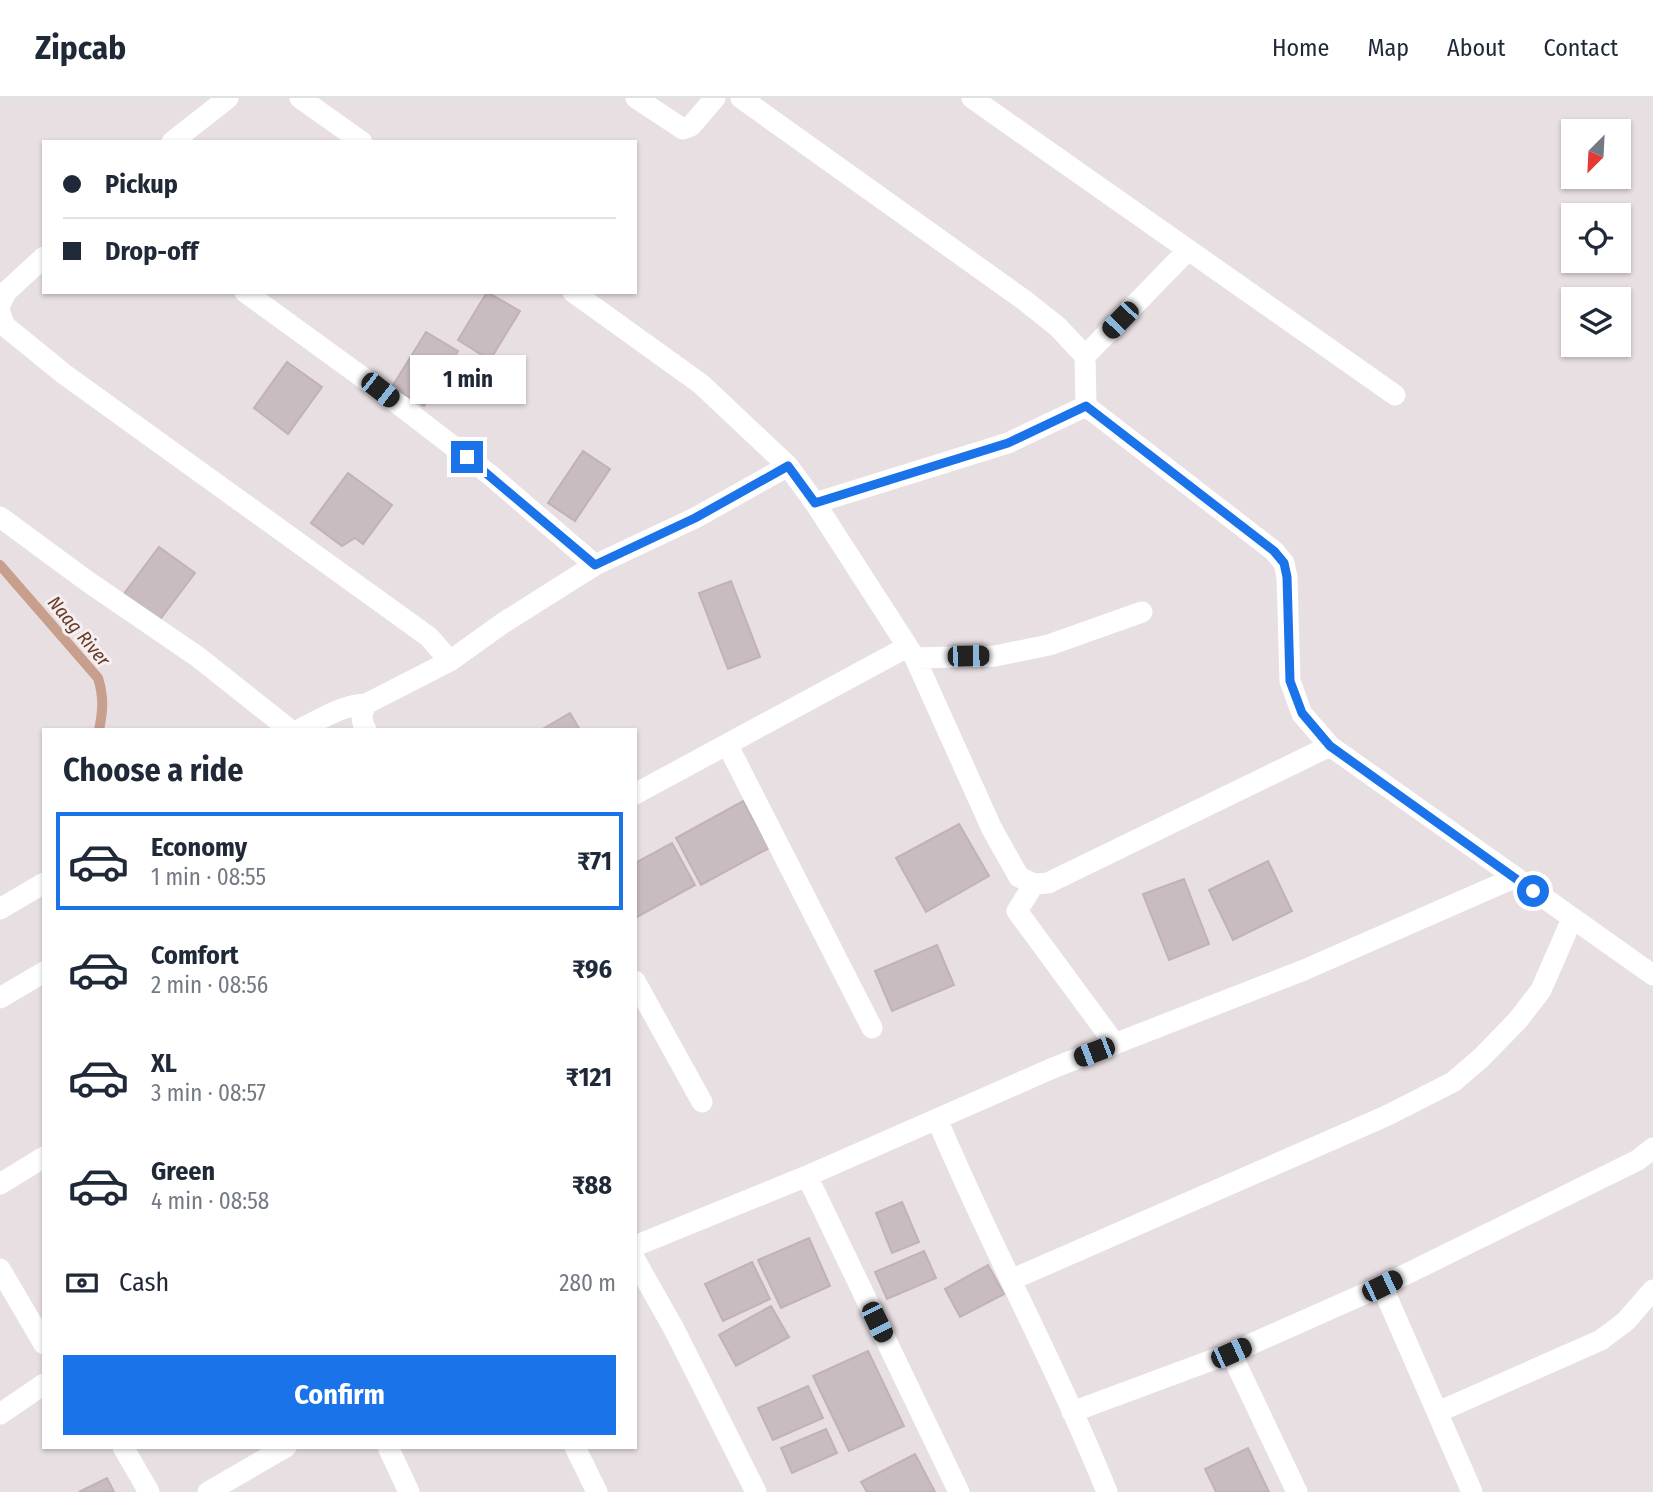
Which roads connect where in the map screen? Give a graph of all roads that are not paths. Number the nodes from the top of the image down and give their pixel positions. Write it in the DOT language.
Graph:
graph roads {
  1 [pos="228,98"];
  2 [pos="300,98"];
  3 [pos="636,98"];
  4 [pos="715,98"];
  5 [pos="741,98"];
  6 [pos="972,98"];
  7 [pos="175,140"];
  8 [pos="359,140"];
  9 [pos="1188,250"];
  10 [pos="42,259"];
  11 [pos="248,294"];
  12 [pos="576,294"];
  13 [pos="0,305"];
  14 [pos="2,323"];
  15 [pos="1085,356"];
  16 [pos="1395,395"];
  17 [pos="1086,406"];
  18 [pos="788,466"];
  19 [pos="815,503"];
  20 [pos="0,517"];
  21 [pos="595,565"];
  22 [pos="1142,612"];
  23 [pos="911,652"];
  24 [pos="450,661"];
  25 [pos="366,704"];
  26 [pos="287,728"];
  27 [pos="303,728"];
  28 [pos="365,728"];
  29 [pos="727,744"];
  30 [pos="1330,746"];
  31 [pos="637,793"];
  32 [pos="1514,878"];
  33 [pos="42,884"];
  34 [pos="1034,884"];
  35 [pos="0,909"];
  36 [pos="1572,919"];
  37 [pos="42,973"];
  38 [pos="1653,975"];
  39 [pos="637,985"];
  40 [pos="0,998"];
  41 [pos="872,1028"];
  42 [pos="1115,1044"];
  43 [pos="702,1102"];
  44 [pos="937,1119"];
  45 [pos="1653,1148"];
  46 [pos="42,1158"];
  47 [pos="807,1176"];
  48 [pos="0,1184"];
  49 [pos="637,1245"];
  50 [pos="637,1263"];
  51 [pos="0,1269"];
  52 [pos="1011,1280"];
  53 [pos="1382,1286"];
  54 [pos="1653,1290"];
  55 [pos="42,1341"];
  56 [pos="1231,1353"];
  57 [pos="42,1385"];
  58 [pos="1072,1412"];
  59 [pos="1438,1412"];
  60 [pos="0,1414"];
  61 [pos="124,1449"];
  62 [pos="283,1449"];
  63 [pos="389,1449"];
  64 [pos="576,1449"];
  65 [pos="149,1492"];
  66 [pos="208,1492"];
  67 [pos="409,1492"];
  68 [pos="597,1492"];
  69 [pos="756,1492"];
  70 [pos="959,1492"];
  71 [pos="1107,1492"];
  72 [pos="1297,1492"];
  73 [pos="1472,1492"];
  1 -- 7 [label="street"];
  2 -- 8 [label="street"];
  3 -- 4 [label="street"];
  5 -- 15 [label="street"];
  6 -- 9 [label="street"];
  9 -- 15 [label="street"];
  9 -- 16 [label="street"];
  10 -- 13 [label="street"];
  11 -- 21 [label="street"];
  12 -- 18 [label="street"];
  14 -- 24 [label="street"];
  15 -- 17 [label="street"];
  17 -- 19 [label="street"];
  17 -- 30 [label="street"];
  18 -- 19 [label="street"];
  18 -- 21 [label="street"];
  19 -- 23 [label="street"];
  20 -- 26 [label="street"];
  21 -- 24 [label="street"];
  22 -- 23 [label="street"];
  23 -- 29 [label="street"];
  23 -- 34 [label="street"];
  24 -- 25 [label="street"];
  25 -- 27 [label="street"];
  25 -- 28 [label="street"];
  29 -- 31 [label="street"];
  29 -- 41 [label="street"];
  30 -- 32 [label="street"];
  30 -- 34 [label="street"];
  32 -- 36 [label="street"];
  32 -- 42 [label="street"];
  33 -- 35 [label="street"];
  34 -- 42 [label="street"];
  36 -- 38 [label="street"];
  36 -- 52 [label="street"];
  37 -- 40 [label="street"];
  39 -- 43 [label="street"];
  42 -- 44 [label="street"];
  44 -- 47 [label="street"];
  44 -- 52 [label="street"];
  45 -- 53 [label="street"];
  46 -- 48 [label="street"];
  47 -- 49 [label="street"];
  47 -- 70 [label="street"];
  50 -- 69 [label="street"];
  51 -- 55 [label="street"];
  52 -- 58 [label="street"];
  53 -- 56 [label="street"];
  53 -- 59 [label="street"];
  54 -- 59 [label="street"];
  56 -- 58 [label="street"];
  56 -- 72 [label="street"];
  57 -- 60 [label="street"];
  58 -- 71 [label="street"];
  59 -- 73 [label="street"];
  61 -- 65 [label="street"];
  62 -- 66 [label="street"];
  63 -- 67 [label="street"];
  64 -- 68 [label="street"];
}
